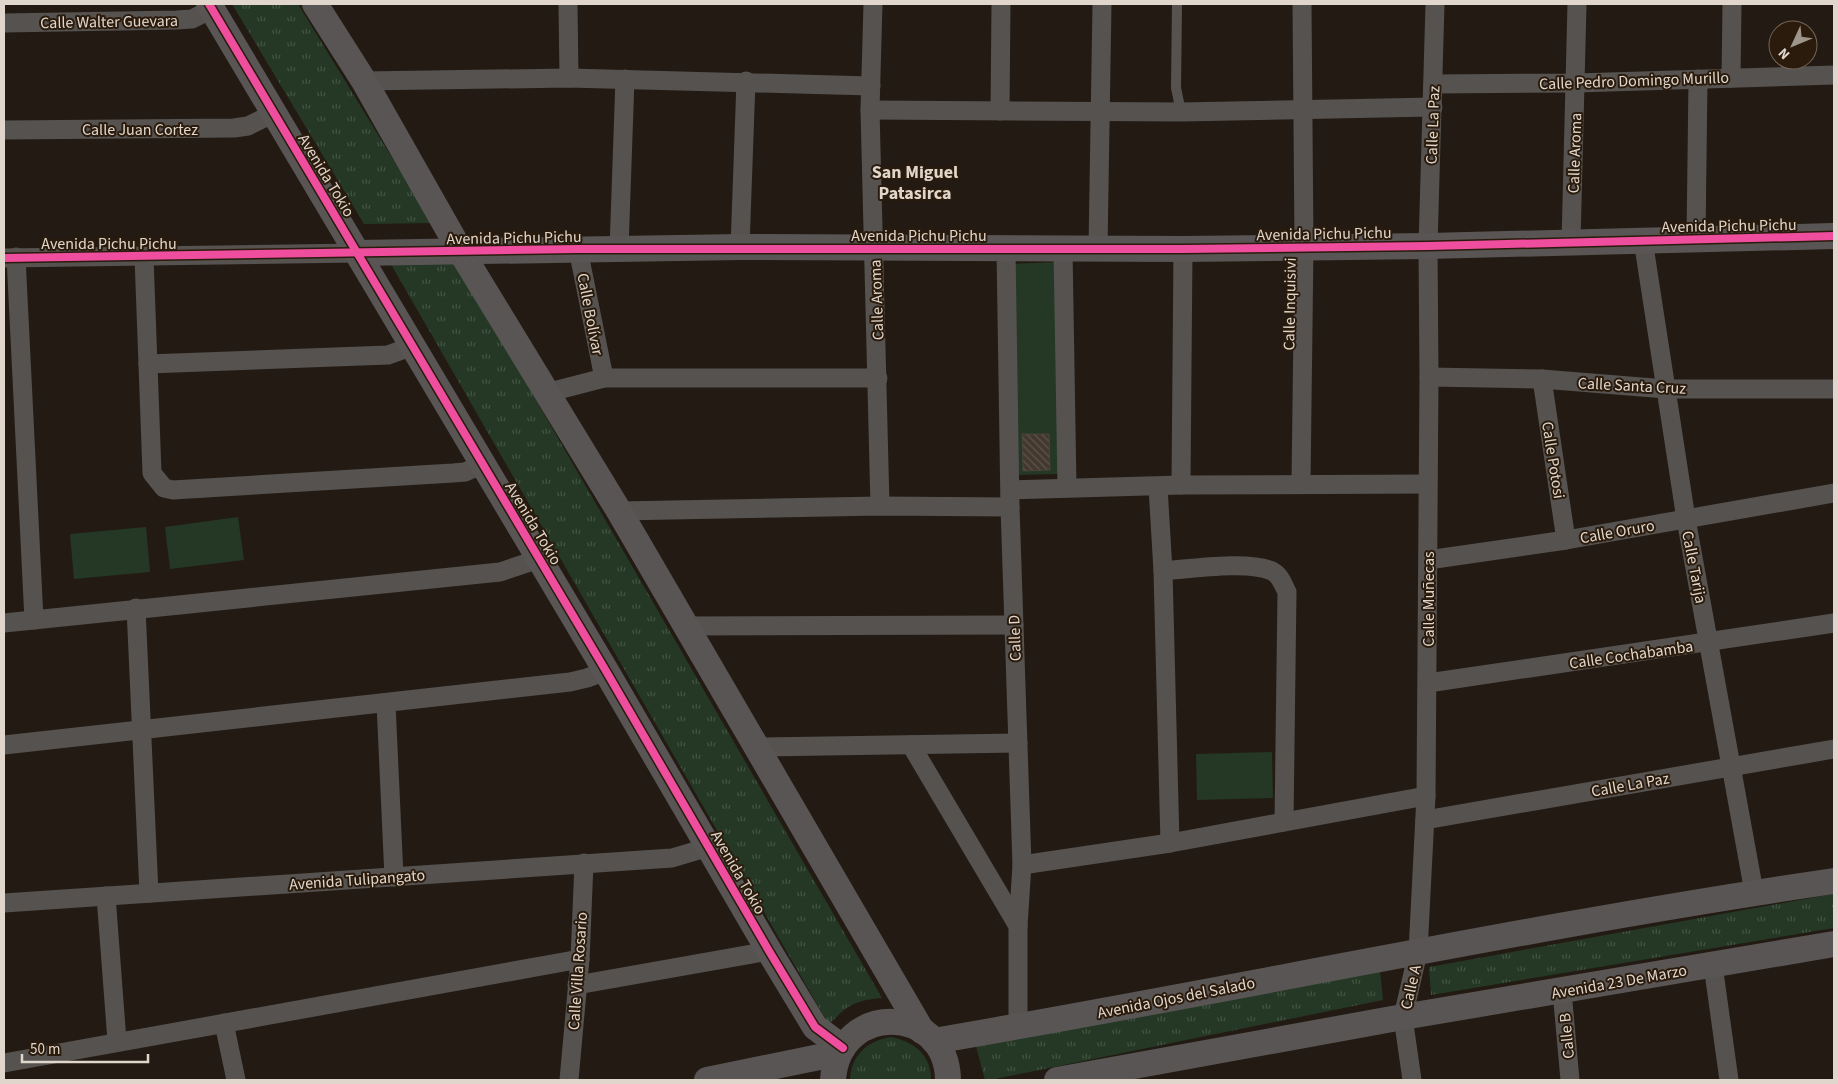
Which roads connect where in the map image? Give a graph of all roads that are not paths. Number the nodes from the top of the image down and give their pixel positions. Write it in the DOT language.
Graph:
graph roads {
  1 [pos="315,4"];
  2 [pos="568,4"];
  3 [pos="874,4"];
  4 [pos="1001,4"];
  5 [pos="1102,4"];
  6 [pos="1177,4"];
  7 [pos="1302,4"];
  8 [pos="1435,4"];
  9 [pos="1577,4"];
  10 [pos="1732,4"];
  11 [pos="211,6"];
  12 [pos="4,23"];
  13 [pos="1834,75"];
  14 [pos="568,78"];
  15 [pos="1731,78"];
  16 [pos="626,79"];
  17 [pos="1698,79"];
  18 [pos="364,81"];
  19 [pos="746,81"];
  20 [pos="1576,83"];
  21 [pos="1433,84"];
  22 [pos="872,86"];
  23 [pos="1302,108"];
  24 [pos="1433,108"];
  25 [pos="870,110"];
  26 [pos="1000,112"];
  27 [pos="1100,112"];
  28 [pos="1181,112"];
  29 [pos="274,113"];
  30 [pos="4,130"];
  31 [pos="1834,236"];
  32 [pos="1644,240"];
  33 [pos="1696,240"];
  34 [pos="1571,242"];
  35 [pos="1304,246"];
  36 [pos="1428,246"];
  37 [pos="619,248"];
  38 [pos="740,248"];
  39 [pos="874,248"];
  40 [pos="1064,248"];
  41 [pos="1098,248"];
  42 [pos="578,249"];
  43 [pos="1006,249"];
  44 [pos="1183,249"];
  45 [pos="461,252"];
  46 [pos="358,253"];
  47 [pos="144,257"];
  48 [pos="10,258"];
  49 [pos="413,346"];
  50 [pos="148,364"];
  51 [pos="1429,377"];
  52 [pos="604,378"];
  53 [pos="878,378"];
  54 [pos="1542,379"];
  55 [pos="1666,389"];
  56 [pos="1834,389"];
  57 [pos="546,393"];
  58 [pos="483,464"];
  59 [pos="1301,484"];
  60 [pos="1427,484"];
  61 [pos="1181,485"];
  62 [pos="1067,488"];
  63 [pos="1158,488"];
  64 [pos="1834,493"];
  65 [pos="1011,498"];
  66 [pos="880,506"];
  67 [pos="619,511"];
  68 [pos="1686,519"];
  69 [pos="1566,540"];
  70 [pos="539,559"];
  71 [pos="1428,560"];
  72 [pos="1163,571"];
  73 [pos="136,608"];
  74 [pos="34,620"];
  75 [pos="4,623"];
  76 [pos="1834,623"];
  77 [pos="1014,625"];
  78 [pos="685,626"];
  79 [pos="1709,643"];
  80 [pos="606,671"];
  81 [pos="1428,683"];
  82 [pos="386,704"];
  83 [pos="143,730"];
  84 [pos="1018,743"];
  85 [pos="4,745"];
  86 [pos="911,745"];
  87 [pos="756,747"];
  88 [pos="1834,749"];
  89 [pos="1732,766"];
  90 [pos="1426,796"];
  91 [pos="1425,820"];
  92 [pos="1284,822"];
  93 [pos="1170,843"];
  94 [pos="709,847"];
  95 [pos="584,863"];
  96 [pos="1022,865"];
  97 [pos="394,878"];
  98 [pos="1834,881"];
  99 [pos="1754,892"];
  100 [pos="149,893"];
  101 [pos="106,896"];
  102 [pos="4,903"];
  103 [pos="1018,926"];
  104 [pos="1834,944"];
  105 [pos="770,951"];
  106 [pos="1418,952"];
  107 [pos="580,959"];
  108 [pos="1713,965"];
  109 [pos="578,985"];
  110 [pos="1562,991"];
  111 [pos="1403,1017"];
  112 [pos="224,1022"];
  113 [pos="1018,1027"];
  114 [pos="928,1036"];
  115 [pos="117,1041"];
  116 [pos="841,1050"];
  117 [pos="4,1063"];
  118 [pos="236,1080"];
  119 [pos="569,1080"];
  120 [pos="707,1080"];
  121 [pos="833,1080"];
  122 [pos="948,1080"];
  123 [pos="1057,1080"];
  124 [pos="1412,1080"];
  125 [pos="1570,1080"];
  126 [pos="1729,1080"];
  1 -- 18 [label="street"];
  2 -- 14 [label="street"];
  3 -- 22 [label="street, Calle Aroma"];
  4 -- 26 [label="street"];
  5 -- 27 [label="street"];
  6 -- 28 [label="lane"];
  7 -- 23 [label="street, Calle Inquisivi"];
  8 -- 21 [label="street, Calle La Paz"];
  9 -- 20 [label="street, Calle Aroma"];
  10 -- 15 [label="street"];
  11 -- 12 [label="street, Calle Walter Guevara"];
  11 -- 29 [label="street, Avenida Tokio"];
  13 -- 15 [label="street, Calle Pedro Domingo Murillo"];
  14 -- 16 [label="street"];
  14 -- 18 [label="street"];
  15 -- 17 [label="street, Calle Pedro Domingo Murillo"];
  16 -- 19 [label="street"];
  16 -- 37 [label="street"];
  17 -- 20 [label="street, Calle Pedro Domingo Murillo"];
  17 -- 33 [label="street"];
  18 -- 45 [label="street"];
  19 -- 22 [label="street"];
  19 -- 38 [label="street"];
  20 -- 21 [label="street, Calle Pedro Domingo Murillo"];
  20 -- 34 [label="street, Calle Aroma"];
  21 -- 24 [label="street, Calle La Paz"];
  22 -- 25 [label="street, Calle Aroma"];
  23 -- 24 [label="street"];
  23 -- 28 [label="street"];
  23 -- 35 [label="street, Calle Inquisivi"];
  24 -- 36 [label="street, Calle La Paz"];
  25 -- 26 [label="street"];
  25 -- 39 [label="street, Calle Aroma"];
  26 -- 27 [label="street"];
  27 -- 28 [label="street"];
  27 -- 41 [label="street"];
  29 -- 30 [label="street, Calle Juan Cortez"];
  29 -- 46 [label="street, Avenida Tokio"];
  31 -- 33 [label="street, Avenida Pichu Pichu"];
  32 -- 33 [label="street, Avenida Pichu Pichu"];
  32 -- 34 [label="street, Avenida Pichu Pichu"];
  32 -- 55 [label="street, Calle Tarija"];
  34 -- 36 [label="street, Avenida Pichu Pichu"];
  35 -- 36 [label="street, Avenida Pichu Pichu"];
  35 -- 44 [label="street, Avenida Pichu Pichu"];
  35 -- 59 [label="street, Calle Inquisivi"];
  36 -- 51 [label="street, Calle Muñecas"];
  37 -- 38 [label="street, Avenida Pichu Pichu"];
  37 -- 42 [label="street, Avenida Pichu Pichu"];
  38 -- 39 [label="street, Avenida Pichu Pichu"];
  39 -- 43 [label="street, Avenida Pichu Pichu"];
  39 -- 53 [label="street, Calle Aroma"];
  40 -- 41 [label="street, Avenida Pichu Pichu"];
  40 -- 43 [label="street, Avenida Pichu Pichu"];
  40 -- 62 [label="street"];
  41 -- 44 [label="street, Avenida Pichu Pichu"];
  42 -- 45 [label="street, Avenida Pichu Pichu"];
  42 -- 52 [label="street, Calle Bolívar"];
  43 -- 65 [label="street, Calle D"];
  44 -- 61 [label="street"];
  45 -- 46 [label="street, Avenida Pichu Pichu"];
  45 -- 57 [label="street"];
  46 -- 47 [label="street, Avenida Pichu Pichu"];
  46 -- 49 [label="street, Avenida Tokio"];
  47 -- 48 [label="street, Avenida Pichu Pichu"];
  47 -- 50 [label="street"];
  48 -- 74 [label="street"];
  49 -- 50 [label="street"];
  49 -- 58 [label="street, Avenida Tokio"];
  50 -- 58 [label="street"];
  51 -- 54 [label="street, Calle Santa Cruz"];
  51 -- 60 [label="street, Calle Muñecas"];
  52 -- 53 [label="street"];
  52 -- 57 [label="street"];
  53 -- 66 [label="street, Calle Aroma"];
  54 -- 55 [label="street, Calle Santa Cruz"];
  54 -- 69 [label="street, Calle Potosi"];
  55 -- 56 [label="street, Calle Santa Cruz"];
  55 -- 68 [label="street, Calle Tarija"];
  57 -- 67 [label="street"];
  58 -- 70 [label="street, Avenida Tokio"];
  59 -- 60 [label="street"];
  59 -- 61 [label="street"];
  60 -- 71 [label="street, Calle Muñecas"];
  61 -- 63 [label="street"];
  62 -- 63 [label="street"];
  62 -- 65 [label="street"];
  63 -- 72 [label="street"];
  64 -- 68 [label="street, Calle Oruro"];
  65 -- 66 [label="street"];
  65 -- 77 [label="street, Calle D"];
  66 -- 67 [label="street"];
  67 -- 78 [label="street"];
  68 -- 69 [label="street, Calle Oruro"];
  68 -- 79 [label="street, Calle Tarija"];
  69 -- 71 [label="street, Calle Oruro"];
  70 -- 73 [label="street"];
  70 -- 80 [label="street, Avenida Tokio"];
  71 -- 81 [label="street, Calle Muñecas"];
  72 -- 92 [label="street"];
  72 -- 93 [label="street"];
  73 -- 74 [label="street"];
  73 -- 83 [label="street"];
  74 -- 75 [label="street"];
  76 -- 79 [label="street, Calle Cochabamba"];
  77 -- 78 [label="street"];
  77 -- 84 [label="street, Calle D"];
  78 -- 87 [label="street"];
  79 -- 81 [label="street, Calle Cochabamba"];
  79 -- 89 [label="street, Calle Tarija"];
  80 -- 82 [label="street"];
  80 -- 94 [label="street, Avenida Tokio"];
  81 -- 90 [label="street, Calle Muñecas"];
  82 -- 83 [label="street"];
  82 -- 97 [label="street"];
  83 -- 85 [label="street"];
  83 -- 100 [label="street"];
  84 -- 86 [label="street"];
  84 -- 96 [label="street, Calle D"];
  86 -- 87 [label="street"];
  86 -- 103 [label="street"];
  87 -- 114 [label="street"];
  88 -- 89 [label="street, Calle La Paz"];
  89 -- 91 [label="street, Calle La Paz"];
  89 -- 99 [label="street, Calle Tarija"];
  90 -- 91 [label="street, Calle Muñecas"];
  90 -- 92 [label="street"];
  91 -- 106 [label="street, Calle Muñecas"];
  92 -- 93 [label="street"];
  93 -- 96 [label="street"];
  94 -- 95 [label="street, Avenida Tulipangato"];
  94 -- 105 [label="street, Avenida Tokio"];
  95 -- 97 [label="street, Avenida Tulipangato"];
  95 -- 107 [label="street, Calle Villa Rosario"];
  96 -- 103 [label="street, Calle D"];
  97 -- 100 [label="street, Avenida Tulipangato"];
  98 -- 99 [label="street"];
  99 -- 106 [label="street"];
  100 -- 101 [label="street, Avenida Tulipangato"];
  101 -- 102 [label="street, Avenida Tulipangato"];
  101 -- 115 [label="street"];
  103 -- 113 [label="street, Calle D"];
  104 -- 108 [label="street, Avenida 23 De Marzo"];
  105 -- 109 [label="street"];
  105 -- 116 [label="street, Avenida Tokio"];
  106 -- 111 [label="street, Calle A"];
  106 -- 113 [label="street, Avenida Ojos del Salado"];
  107 -- 109 [label="street, Calle Villa Rosario"];
  107 -- 112 [label="street"];
  108 -- 110 [label="street, Avenida 23 De Marzo"];
  108 -- 126 [label="street"];
  109 -- 119 [label="street, Calle Villa Rosario"];
  110 -- 111 [label="street, Avenida 23 De Marzo"];
  110 -- 125 [label="street, Calle B"];
  111 -- 123 [label="street"];
  111 -- 124 [label="street, Calle A"];
  112 -- 115 [label="street"];
  112 -- 118 [label="street"];
  113 -- 114 [label="street, Avenida Ojos del Salado"];
  114 -- 116 [label="street"];
  114 -- 122 [label="street"];
  115 -- 117 [label="street"];
  116 -- 120 [label="street"];
  116 -- 121 [label="street"];
}
